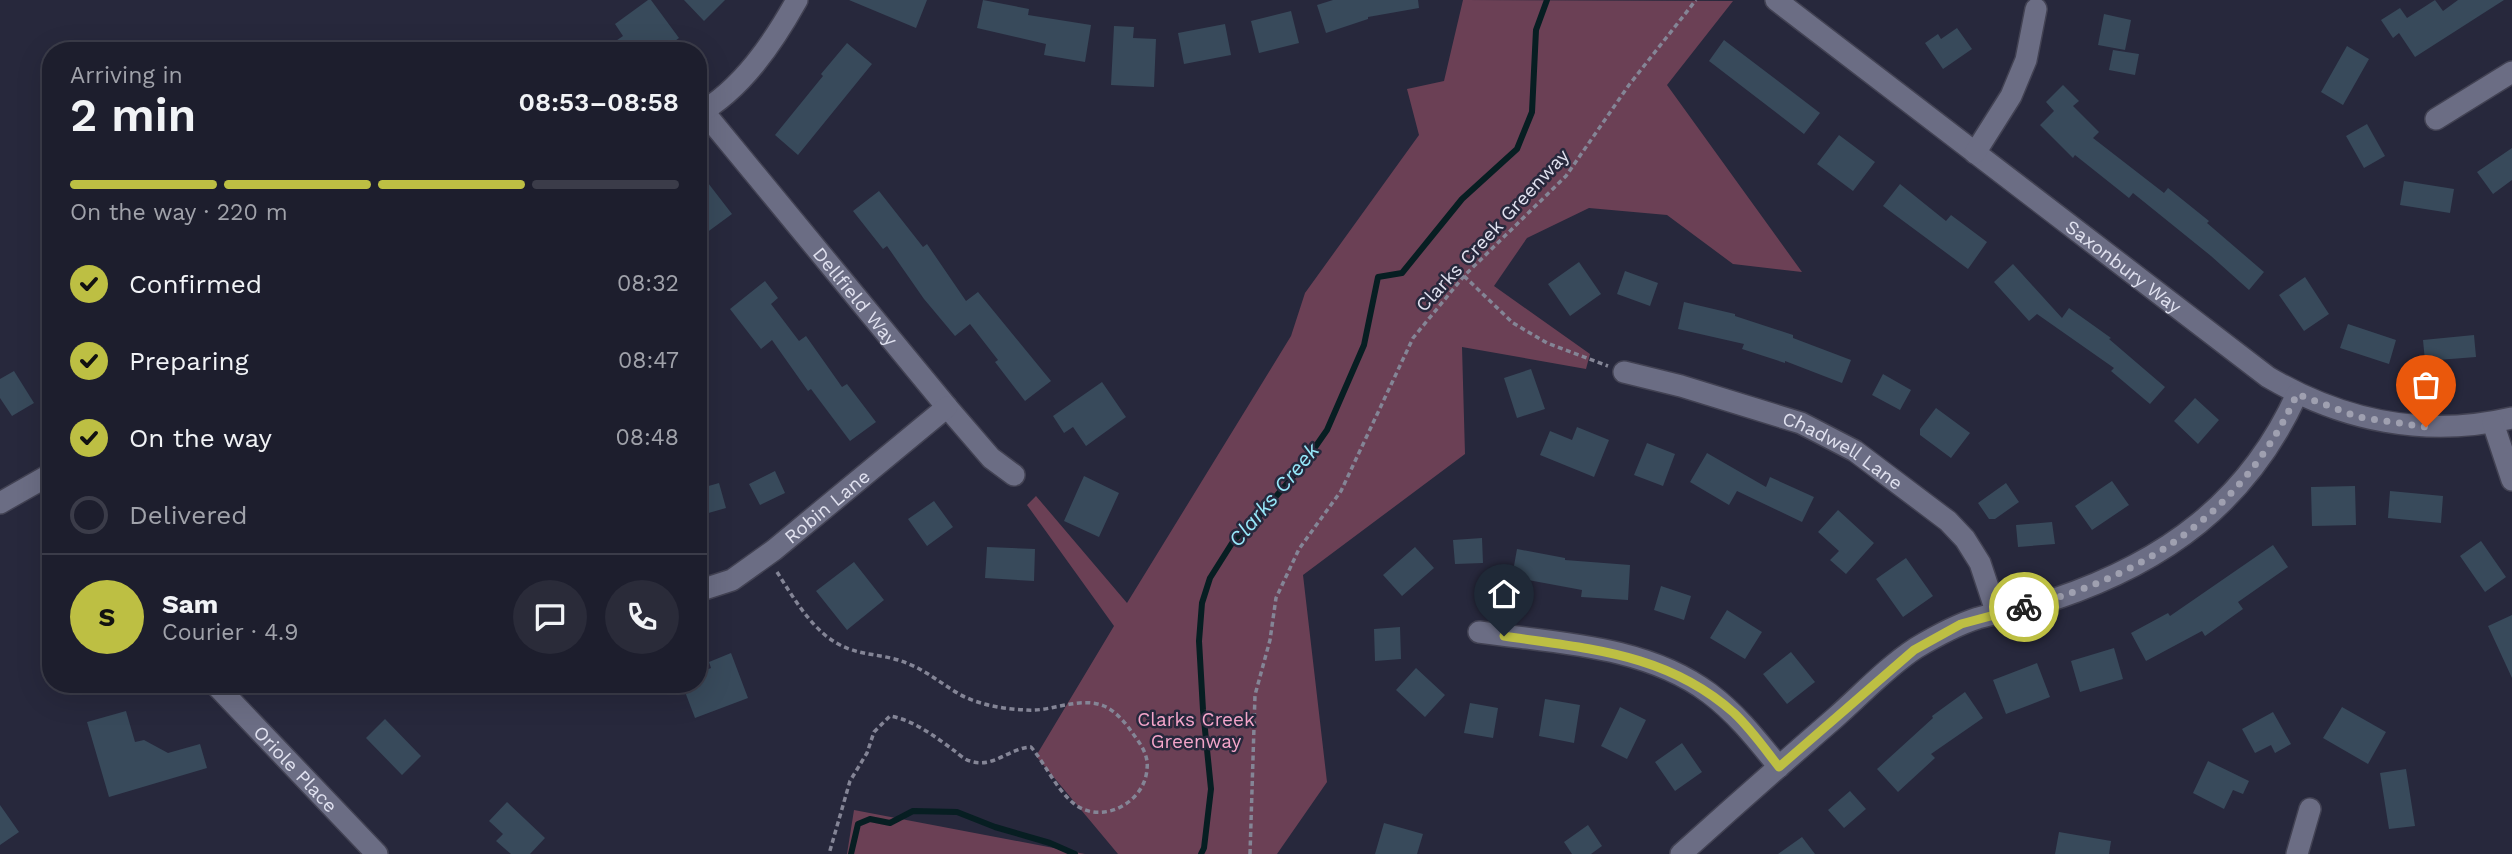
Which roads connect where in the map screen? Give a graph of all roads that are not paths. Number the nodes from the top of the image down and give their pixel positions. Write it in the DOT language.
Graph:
graph roads {
  1 [pos="797,0"];
  2 [pos="1776,0"];
  3 [pos="2036,9"];
  4 [pos="2512,72"];
  5 [pos="707,108"];
  6 [pos="2436,119"];
  7 [pos="707,120"];
  8 [pos="1975,152"];
  9 [pos="1624,372"];
  10 [pos="2297,394"];
  11 [pos="947,407"];
  12 [pos="2503,421"];
  13 [pos="1014,475"];
  14 [pos="2512,480"];
  15 [pos="42,482"];
  16 [pos="0,503"];
  17 [pos="707,588"];
  18 [pos="1997,614"];
  19 [pos="1479,632"];
  20 [pos="224,693"];
  21 [pos="1779,767"];
  22 [pos="2310,809"];
  23 [pos="377,854"];
  24 [pos="1681,854"];
  25 [pos="2297,854"];
  1 -- 5 [label="street"];
  2 -- 8 [label="street, Saxonbury Way"];
  3 -- 8 [label="street"];
  4 -- 6 [label="street"];
  7 -- 11 [label="street, Dellfield Way"];
  8 -- 10 [label="street, Saxonbury Way"];
  9 -- 18 [label="street, Chadwell Lane"];
  10 -- 12 [label="street, Saxonbury Way"];
  10 -- 18 [label="street"];
  11 -- 13 [label="street, Dellfield Way"];
  11 -- 17 [label="street, Robin Lane"];
  12 -- 14 [label="street"];
  15 -- 16 [label="street"];
  18 -- 21 [label="street"];
  19 -- 21 [label="street"];
  20 -- 23 [label="street, Oriole Place"];
  21 -- 24 [label="street"];
  22 -- 25 [label="street"];
}
